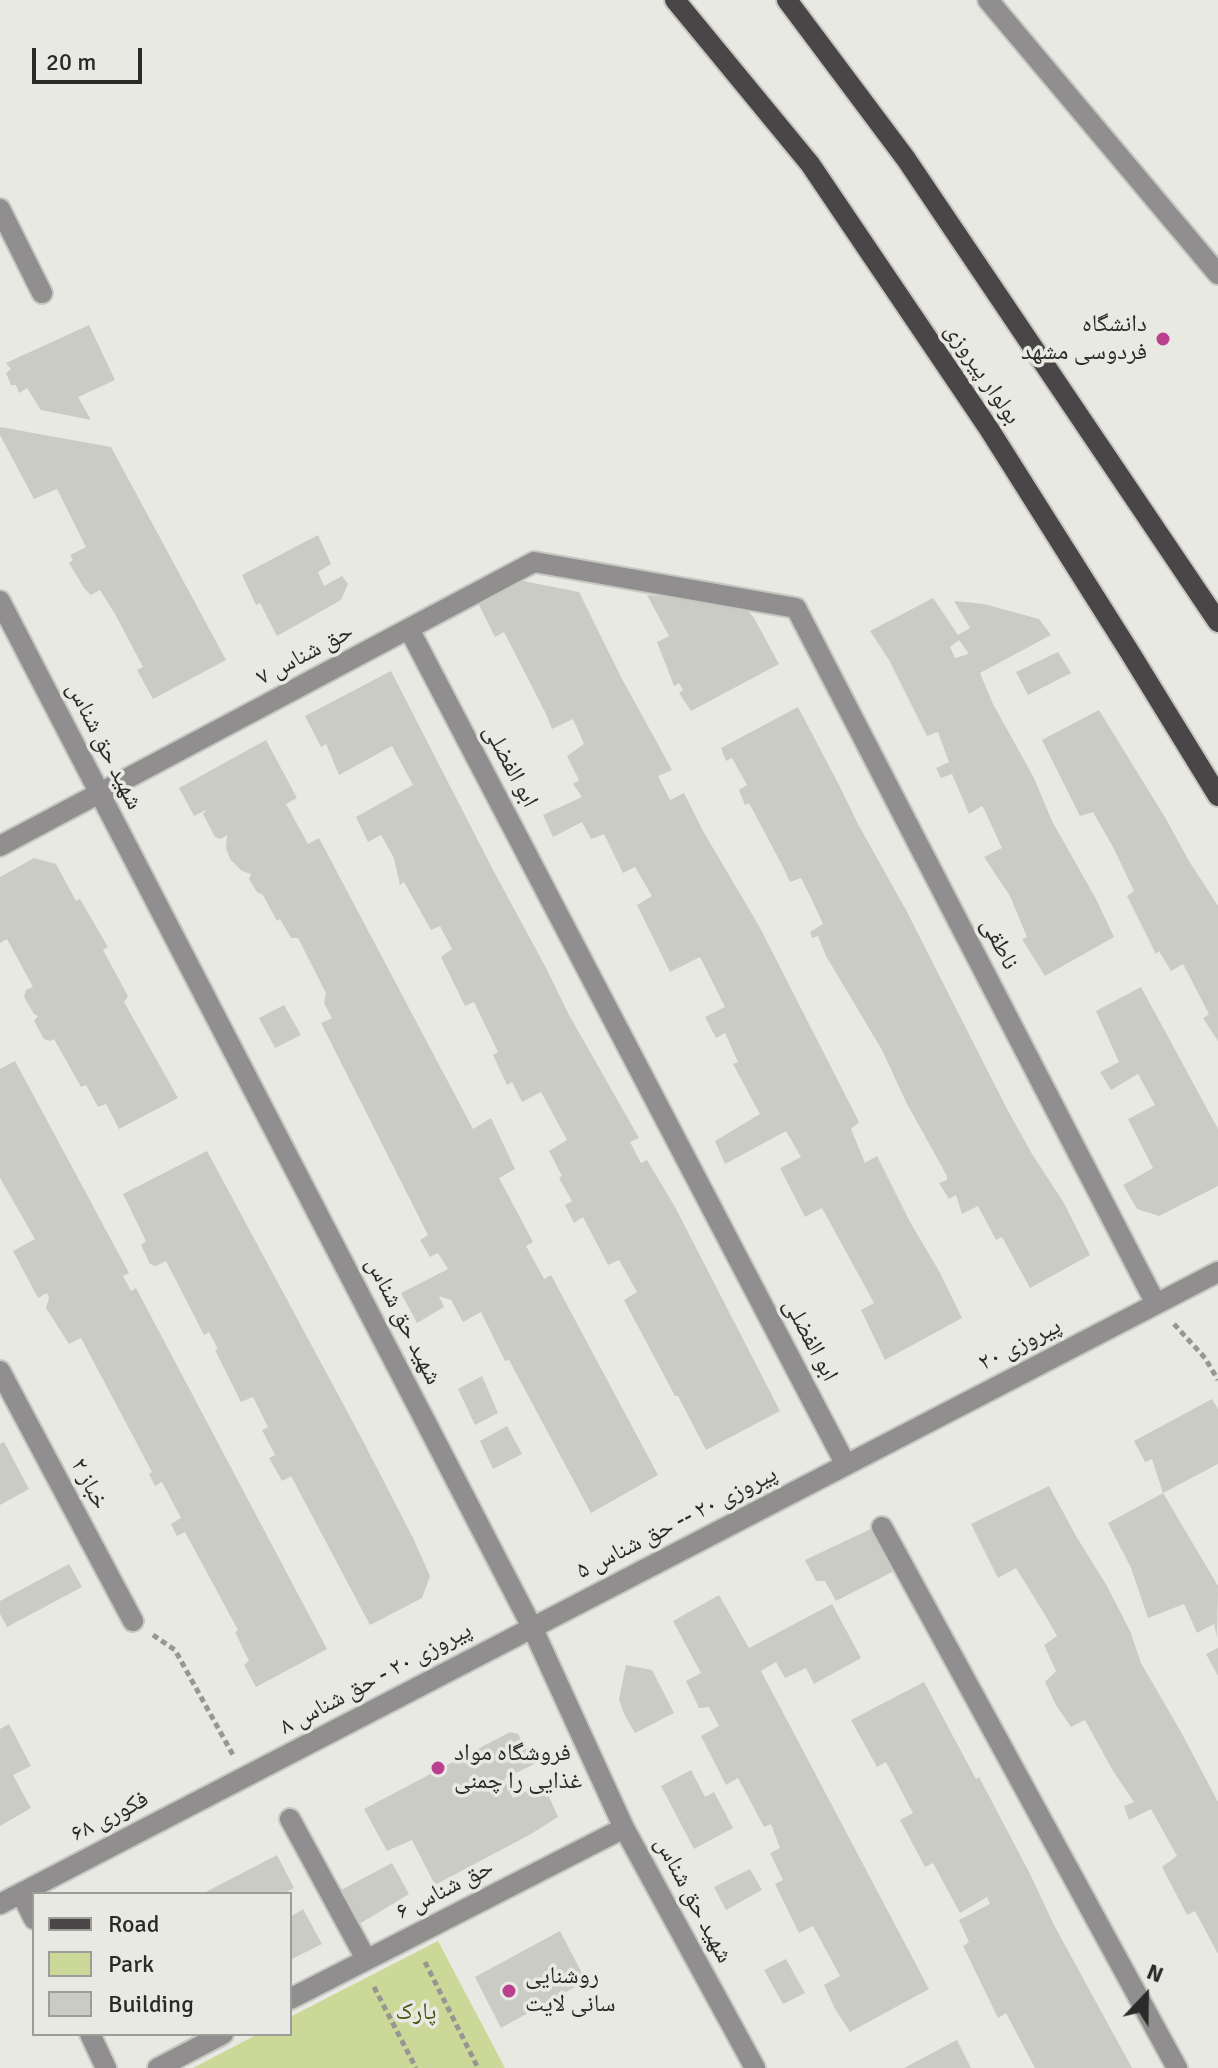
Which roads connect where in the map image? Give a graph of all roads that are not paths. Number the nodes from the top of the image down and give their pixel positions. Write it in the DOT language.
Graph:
graph roads {
  1 [pos="675,0"];
  2 [pos="787,0"];
  3 [pos="988,0"];
  4 [pos="0,209"];
  5 [pos="1218,274"];
  6 [pos="42,293"];
  7 [pos="534,562"];
  8 [pos="0,601"];
  9 [pos="1218,622"];
  10 [pos="409,629"];
  11 [pos="99,793"];
  12 [pos="1218,796"];
  13 [pos="0,846"];
  14 [pos="1218,1272"];
  15 [pos="1156,1304"];
  16 [pos="0,1371"];
  17 [pos="846,1465"];
  18 [pos="882,1527"];
  19 [pos="133,1621"];
  20 [pos="532,1627"];
  21 [pos="245,1777"];
  22 [pos="290,1819"];
  23 [pos="624,1828"];
  24 [pos="21,1893"];
  25 [pos="0,1904"];
  26 [pos="32,1915"];
  27 [pos="366,1959"];
  28 [pos="292,1998"];
  29 [pos="91,2036"];
  30 [pos="219,2036"];
  31 [pos="106,2068"];
  32 [pos="158,2068"];
  33 [pos="755,2068"];
  34 [pos="1177,2068"];
  1 -- 12 [label="main road, بولوار پیروزی"];
  2 -- 9 [label="main road"];
  3 -- 5 [label="street"];
  4 -- 6 [label="street"];
  7 -- 10 [label="street, حق شناس ۷"];
  7 -- 15 [label="street, ناطقی"];
  8 -- 11 [label="street, شهید حق شناس"];
  10 -- 11 [label="street, حق شناس ۷"];
  10 -- 17 [label="street, ابو الفضلی"];
  11 -- 13 [label="street, حق شناس ۷"];
  11 -- 20 [label="street, شهید حق شناس"];
  14 -- 15 [label="street, پیروزی ۲۰"];
  15 -- 17 [label="street, پیروزی ۲۰"];
  16 -- 19 [label="street, خباز ۲"];
  17 -- 20 [label="street, پیروزی ۲۰ -- حق شناس ۵"];
  18 -- 34 [label="street"];
  20 -- 21 [label="street, پیروزی ۲۰ - حق شناس ۸"];
  20 -- 23 [label="street, شهید حق شناس"];
  21 -- 24 [label="street, فکوری ۶۸"];
  22 -- 27 [label="street"];
  23 -- 27 [label="street, حق شناس ۶"];
  23 -- 33 [label="street, شهید حق شناس"];
  24 -- 25 [label="street, فکوری ۶۸"];
  24 -- 26 [label="street"];
  27 -- 28 [label="street, حق شناس ۶"];
  29 -- 31 [label="street"];
  30 -- 32 [label="street"];
}
